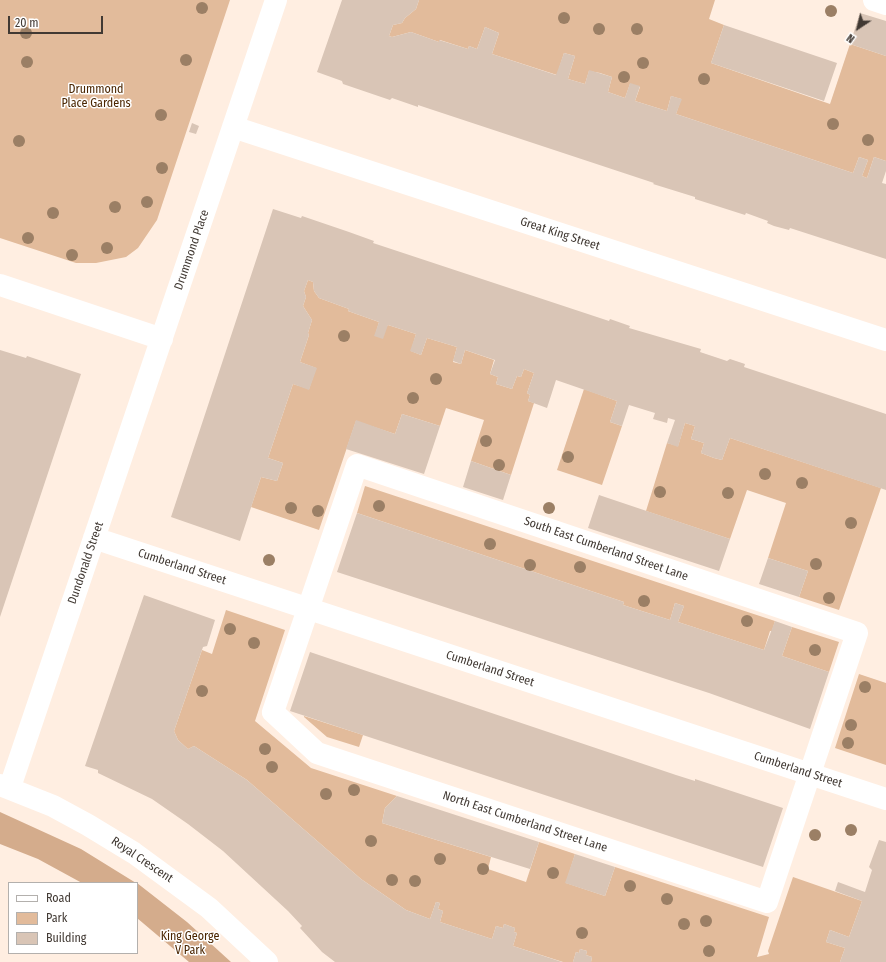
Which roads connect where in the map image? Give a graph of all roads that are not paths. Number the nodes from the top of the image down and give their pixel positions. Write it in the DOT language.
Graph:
graph roads {
  1 [pos="276,0"];
  2 [pos="874,0"];
  3 [pos="886,4"];
  4 [pos="233,127"];
  5 [pos="0,285"];
  6 [pos="162,339"];
  7 [pos="886,340"];
  8 [pos="94,538"];
  9 [pos="308,609"];
  10 [pos="810,774"];
  11 [pos="5,786"];
  12 [pos="886,799"];
  13 [pos="267,962"];
  1 -- 4 [label="street, Drummond Place"];
  2 -- 3 [label="street"];
  4 -- 6 [label="street, Drummond Place"];
  4 -- 7 [label="street, Great King Street"];
  5 -- 6 [label="street"];
  6 -- 8 [label="street, Dundonald Street"];
  8 -- 9 [label="street, Cumberland Street"];
  8 -- 11 [label="street, Dundonald Street"];
  9 -- 10 [label="street, Cumberland Street"];
  9 -- 10 [label="street, North East Cumberland Street Lane"];
  9 -- 10 [label="street, South East Cumberland Street Lane"];
  10 -- 12 [label="street, Cumberland Street"];
  11 -- 13 [label="street, Royal Crescent"];
}
